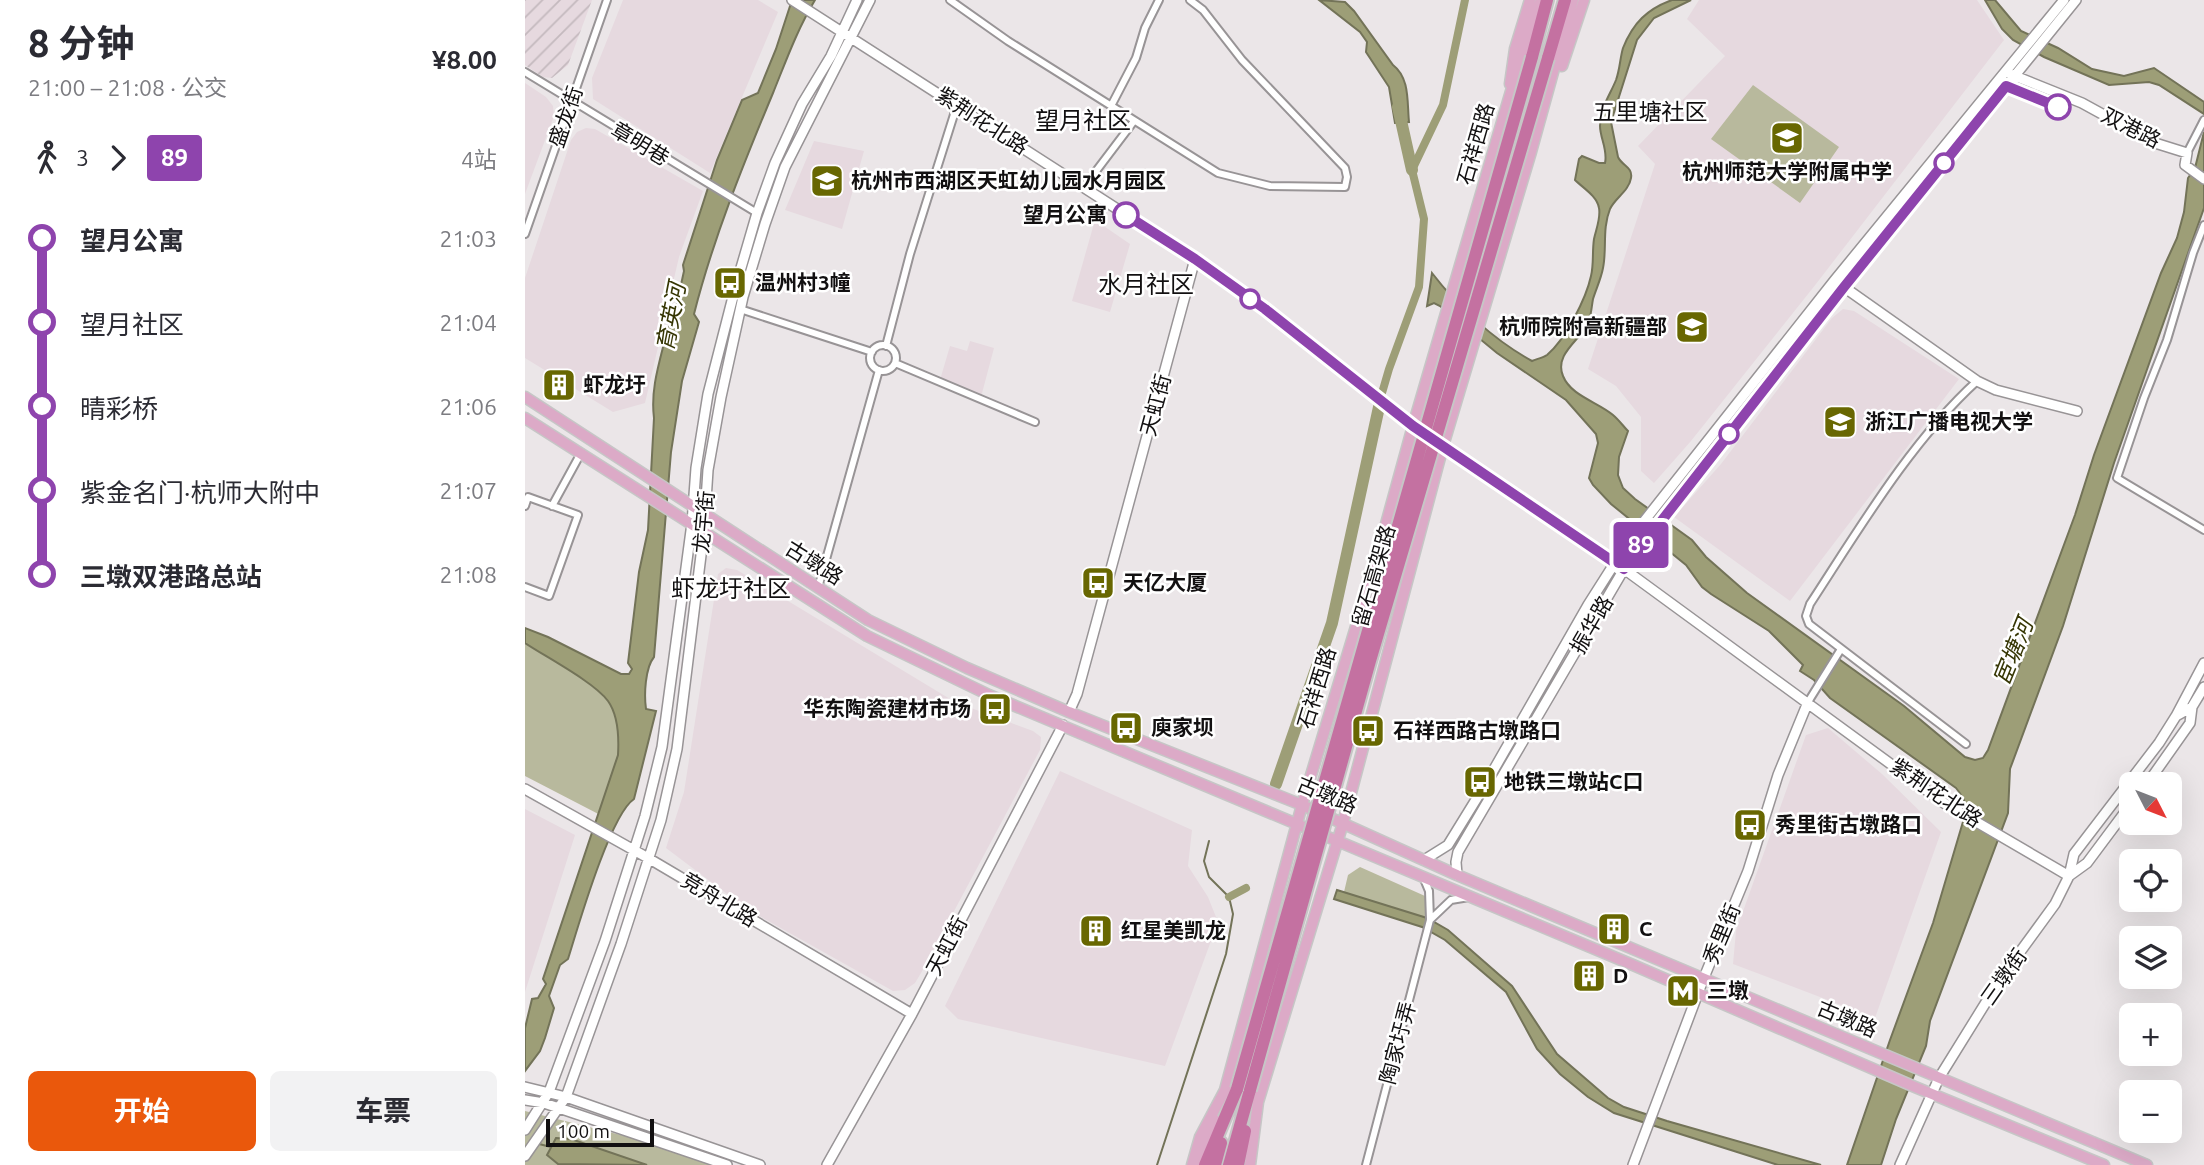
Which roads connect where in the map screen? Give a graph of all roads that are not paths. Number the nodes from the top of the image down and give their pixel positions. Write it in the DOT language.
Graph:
graph roads {
  1 [pos="607,0"];
  2 [pos="792,0"];
  3 [pos="857,0"];
  4 [pos="870,0"];
  5 [pos="950,0"];
  6 [pos="1159,0"];
  7 [pos="1190,0"];
  8 [pos="1530,0"];
  9 [pos="1544,0"];
  10 [pos="1565,0"];
  11 [pos="1573,0"];
  12 [pos="1584,0"];
  13 [pos="2064,0"];
  14 [pos="2076,0"];
  15 [pos="841,31"];
  16 [pos="2042,35"];
  17 [pos="852,38"];
  18 [pos="525,72"];
  19 [pos="2010,74"];
  20 [pos="1509,98"];
  21 [pos="572,102"];
  22 [pos="957,105"];
  23 [pos="1111,106"];
  24 [pos="2204,120"];
  25 [pos="1134,121"];
  26 [pos="1531,152"];
  27 [pos="2187,153"];
  28 [pos="2204,179"];
  29 [pos="1084,187"];
  30 [pos="757,213"];
  31 [pos="2204,225"];
  32 [pos="525,234"];
  33 [pos="1195,259"];
  34 [pos="1834,281"];
  35 [pos="1844,287"];
  36 [pos="740,309"];
  37 [pos="886,346"];
  38 [pos="871,352"];
  39 [pos="895,363"];
  40 [pos="879,370"];
  41 [pos="1977,381"];
  42 [pos="525,397"];
  43 [pos="2077,411"];
  44 [pos="525,418"];
  45 [pos="1035,422"];
  46 [pos="1413,426"];
  47 [pos="1443,446"];
  48 [pos="581,453"];
  49 [pos="525,506"];
  50 [pos="552,506"];
  51 [pos="693,506"];
  52 [pos="704,514"];
  53 [pos="692,523"];
  54 [pos="2204,530"];
  55 [pos="704,531"];
  56 [pos="1614,564"];
  57 [pos="1624,569"];
  58 [pos="525,587"];
  59 [pos="818,588"];
  60 [pos="1841,649"];
  61 [pos="2204,663"];
  62 [pos="2204,687"];
  63 [pos="1808,702"];
  64 [pos="2192,707"];
  65 [pos="1069,712"];
  66 [pos="2176,716"];
  67 [pos="1063,725"];
  68 [pos="1966,744"];
  69 [pos="2155,772"];
  70 [pos="525,789"];
  71 [pos="1302,805"];
  72 [pos="2119,820"];
  73 [pos="1343,822"];
  74 [pos="1298,824"];
  75 [pos="1336,840"];
  76 [pos="633,851"];
  77 [pos="648,858"];
  78 [pos="1424,860"];
  79 [pos="1457,875"];
  80 [pos="2069,876"];
  81 [pos="1424,877"];
  82 [pos="1472,897"];
  83 [pos="1430,920"];
  84 [pos="1703,980"];
  85 [pos="1698,993"];
  86 [pos="912,1014"];
  87 [pos="1939,1079"];
  88 [pos="525,1087"];
  89 [pos="1237,1090"];
  90 [pos="549,1091"];
  91 [pos="1932,1094"];
  92 [pos="566,1097"];
  93 [pos="525,1100"];
  94 [pos="544,1103"];
  95 [pos="558,1109"];
  96 [pos="527,1127"];
  97 [pos="525,1156"];
  98 [pos="727,1165"];
  99 [pos="760,1165"];
  100 [pos="827,1165"];
  101 [pos="1192,1165"];
  102 [pos="1200,1165"];
  103 [pos="1205,1165"];
  104 [pos="1215,1165"];
  105 [pos="1229,1165"];
  106 [pos="1238,1165"];
  107 [pos="1250,1165"];
  108 [pos="1366,1165"];
  109 [pos="1633,1165"];
  110 [pos="1900,1165"];
  111 [pos="2104,1165"];
  112 [pos="2147,1165"];
  1 -- 21 [label="street, 盛龙街"];
  2 -- 15 [label="street, 紫荆花北路"];
  3 -- 15 [label="street, 龙宇街"];
  4 -- 17 [label="street, 龙宇街"];
  5 -- 23 [label="street"];
  6 -- 23 [label="street"];
  7 -- 25 [label="street"];
  8 -- 20 [label="main road, 石祥西路"];
  9 -- 20 [label="main road, 石祥西路"];
  9 -- 89 [label="highway, 留石高架路, bridge"];
  10 -- 89 [label="highway, 留石高架路, bridge"];
  11 -- 26 [label="main road"];
  12 -- 26 [label="main road"];
  13 -- 16 [label="street, 振华路"];
  14 -- 16 [label="street, 振华路"];
  15 -- 17 [label="street, 紫荆花北路"];
  15 -- 30 [label="street, 龙宇街"];
  16 -- 19 [label="street, 振华路"];
  17 -- 22 [label="street, 紫荆花北路"];
  17 -- 36 [label="street, 龙宇街"];
  18 -- 21 [label="street, 章明巷"];
  19 -- 27 [label="street, 双港路"];
  19 -- 34 [label="street, 振华路"];
  19 -- 35 [label="street, 振华路"];
  20 -- 46 [label="main road, 石祥西路"];
  21 -- 30 [label="street, 章明巷"];
  21 -- 32 [label="street, 盛龙街"];
  22 -- 29 [label="street, 紫荆花北路"];
  22 -- 37 [label="street"];
  23 -- 25 [label="street"];
  24 -- 27 [label="street"];
  25 -- 29 [label="street"];
  26 -- 47 [label="main road"];
  27 -- 28 [label="street, 双港路"];
  29 -- 33 [label="street, 紫荆花北路"];
  30 -- 51 [label="street, 龙宇街"];
  31 -- 54 [label="street"];
  33 -- 46 [label="street, 紫荆花北路"];
  33 -- 65 [label="street, 天虹街"];
  34 -- 35 [label="street"];
  34 -- 56 [label="street, 振华路"];
  35 -- 41 [label="street"];
  35 -- 57 [label="street, 振华路"];
  36 -- 38 [label="street"];
  36 -- 52 [label="street, 龙宇街"];
  37 -- 38 [label="street"];
  37 -- 39 [label="street"];
  38 -- 40 [label="street"];
  39 -- 40 [label="street"];
  39 -- 45 [label="street"];
  40 -- 59 [label="street"];
  41 -- 43 [label="street"];
  41 -- 60 [label="street"];
  42 -- 51 [label="main road, 古墩路"];
  44 -- 48 [label="main road, 古墩路"];
  46 -- 47 [label="street, 紫荆花北路"];
  46 -- 71 [label="main road, 石祥西路"];
  47 -- 56 [label="street, 紫荆花北路"];
  47 -- 73 [label="main road"];
  48 -- 50 [label="street"];
  48 -- 53 [label="main road, 古墩路"];
  49 -- 50 [label="street"];
  50 -- 58 [label="street"];
  51 -- 52 [label="main road, 古墩路"];
  51 -- 53 [label="street, 龙宇街"];
  52 -- 55 [label="street, 龙宇街"];
  52 -- 59 [label="main road, 古墩路"];
  53 -- 55 [label="main road, 古墩路"];
  53 -- 76 [label="street, 龙宇街"];
  55 -- 67 [label="main road, 古墩路"];
  55 -- 77 [label="street, 龙宇街"];
  56 -- 57 [label="street, 紫荆花北路"];
  56 -- 78 [label="street, 振华路"];
  57 -- 63 [label="street, 紫荆花北路"];
  57 -- 79 [label="street, 振华路"];
  59 -- 65 [label="main road, 古墩路"];
  60 -- 63 [label="street"];
  60 -- 68 [label="street"];
  61 -- 66 [label="street"];
  62 -- 64 [label="street, 三墩街"];
  63 -- 80 [label="street, 紫荆花北路"];
  63 -- 84 [label="street, 秀里街"];
  64 -- 66 [label="street, 三墩街"];
  64 -- 69 [label="street, 三墩街"];
  65 -- 71 [label="main road, 古墩路"];
  66 -- 80 [label="street, 三墩街"];
  67 -- 74 [label="main road, 古墩路"];
  67 -- 86 [label="street, 天虹街"];
  70 -- 76 [label="street, 竞舟北路"];
  71 -- 73 [label="main road, 古墩路"];
  71 -- 74 [label="main road, 石祥西路"];
  72 -- 80 [label="street, 三墩街"];
  73 -- 75 [label="main road"];
  73 -- 78 [label="main road, 古墩路"];
  74 -- 75 [label="main road, 古墩路"];
  74 -- 89 [label="main road, 石祥西路"];
  75 -- 81 [label="main road, 古墩路"];
  75 -- 107 [label="main road"];
  76 -- 77 [label="street, 竞舟北路"];
  76 -- 90 [label="street, 龙宇街"];
  77 -- 86 [label="street, 竞舟北路"];
  77 -- 92 [label="street, 龙宇街"];
  78 -- 79 [label="main road, 古墩路"];
  79 -- 84 [label="main road, 古墩路"];
  80 -- 87 [label="street, 三墩街"];
  81 -- 82 [label="main road, 古墩路"];
  81 -- 83 [label="street, 陶家圩弄"];
  82 -- 83 [label="street"];
  82 -- 85 [label="main road, 古墩路"];
  83 -- 108 [label="street, 陶家圩弄"];
  84 -- 85 [label="street, 秀里街"];
  84 -- 87 [label="main road, 古墩路"];
  85 -- 91 [label="main road, 古墩路"];
  85 -- 109 [label="street, 秀里街"];
  86 -- 100 [label="street, 天虹街"];
  87 -- 91 [label="street, 三墩街"];
  87 -- 112 [label="main road, 古墩路"];
  88 -- 90 [label="street"];
  89 -- 101 [label="main road, 石祥西路"];
  89 -- 102 [label="main road"];
  89 -- 103 [label="highway"];
  89 -- 104 [label="highway, 留石高架路"];
  89 -- 105 [label="highway, 留石高架路"];
  89 -- 106 [label="highway"];
  90 -- 92 [label="street"];
  90 -- 94 [label="street, 龙宇街"];
  91 -- 110 [label="street, 三墩街"];
  91 -- 111 [label="main road, 古墩路"];
  92 -- 95 [label="street, 龙宇街"];
  92 -- 99 [label="street"];
  93 -- 94 [label="street"];
  94 -- 95 [label="street"];
  94 -- 96 [label="street, 龙宇街"];
  95 -- 97 [label="street, 龙宇街"];
  95 -- 98 [label="street"];
}
